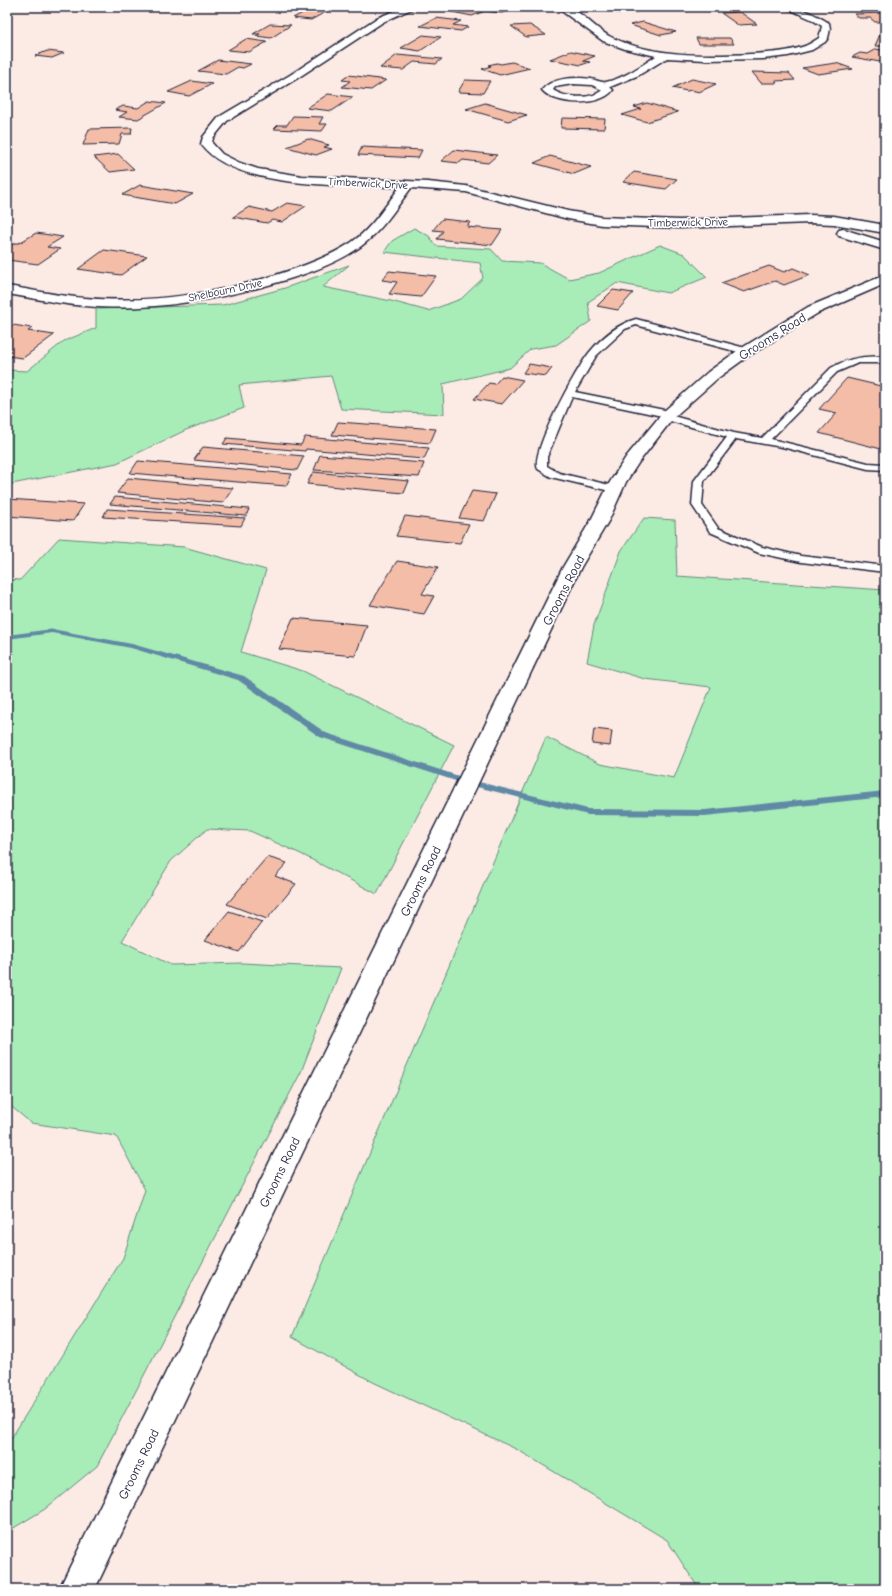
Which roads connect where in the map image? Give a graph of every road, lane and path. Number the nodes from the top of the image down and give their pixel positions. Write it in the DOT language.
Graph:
graph roads {
  1 [pos="412,7"];
  2 [pos="560,7"];
  3 [pos="788,7"];
  4 [pos="665,55"];
  5 [pos="603,86"];
  6 [pos="408,184"];
  7 [pos="787,219"];
  8 [pos="885,229"];
  9 [pos="885,246"];
  10 [pos="885,278"];
  11 [pos="7,290"];
  12 [pos="746,351"];
  13 [pos="885,360"];
  14 [pos="568,394"];
  15 [pos="668,416"];
  16 [pos="733,436"];
  17 [pos="764,440"];
  18 [pos="885,467"];
  19 [pos="614,489"];
  20 [pos="885,568"];
  21 [pos="77,1589"];
  1 -- 6 [label="street, Timberwick Drive"];
  2 -- 4 [label="street"];
  3 -- 4 [label="street"];
  4 -- 5 [label="street"];
  5 -- 5 [label="street"];
  6 -- 7 [label="street, Timberwick Drive"];
  6 -- 11 [label="street, Shelbourn Drive"];
  7 -- 8 [label="street, Timberwick Drive"];
  7 -- 9 [label="street, Timberwick Drive"];
  10 -- 12 [label="street, Grooms Road"];
  12 -- 14 [label="lane"];
  12 -- 15 [label="street, Grooms Road"];
  13 -- 17 [label="lane"];
  14 -- 15 [label="lane"];
  14 -- 19 [label="lane"];
  15 -- 16 [label="lane"];
  15 -- 19 [label="street, Grooms Road"];
  16 -- 17 [label="lane"];
  16 -- 20 [label="lane"];
  17 -- 18 [label="lane"];
  19 -- 21 [label="street, Grooms Road"];
}
